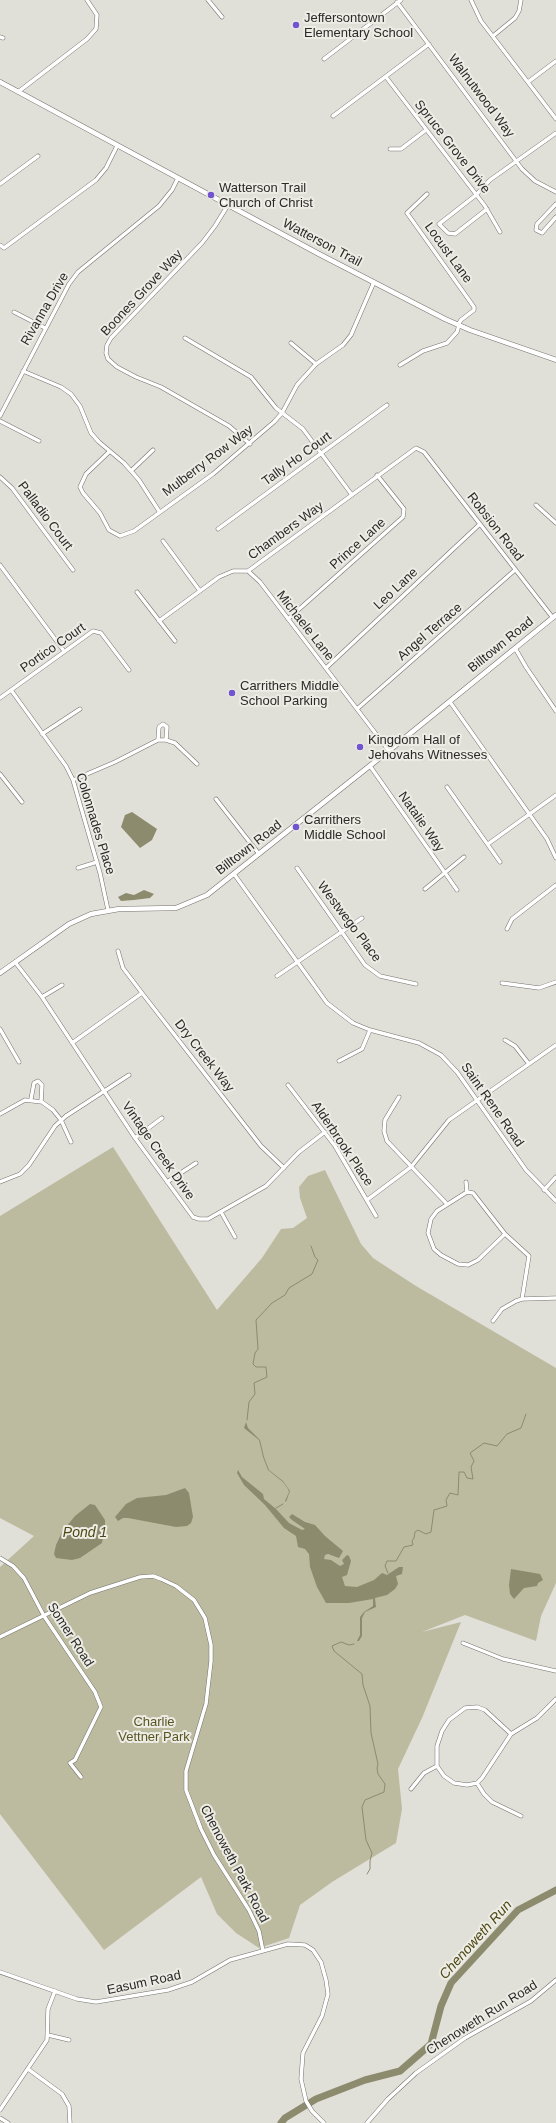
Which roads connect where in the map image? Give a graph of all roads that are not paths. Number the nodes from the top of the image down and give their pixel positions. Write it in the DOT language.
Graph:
graph roads {
  1 [pos="88,0"];
  2 [pos="208,0"];
  3 [pos="471,0"];
  4 [pos="521,0"];
  5 [pos="399,1"];
  6 [pos="222,17"];
  7 [pos="493,36"];
  8 [pos="429,44"];
  9 [pos="324,59"];
  10 [pos="556,61"];
  11 [pos="386,77"];
  12 [pos="0,82"];
  13 [pos="528,82"];
  14 [pos="18,92"];
  15 [pos="333,116"];
  16 [pos="556,119"];
  17 [pos="426,130"];
  18 [pos="556,133"];
  19 [pos="117,146"];
  20 [pos="390,149"];
  21 [pos="38,156"];
  22 [pos="517,162"];
  23 [pos="178,178"];
  24 [pos="0,184"];
  25 [pos="556,192"];
  26 [pos="427,194"];
  27 [pos="476,195"];
  28 [pos="556,204"];
  29 [pos="228,205"];
  30 [pos="487,209"];
  31 [pos="556,217"];
  32 [pos="500,232"];
  33 [pos="0,245"];
  34 [pos="374,282"];
  35 [pos="14,312"];
  36 [pos="459,325"];
  37 [pos="45,328"];
  38 [pos="185,338"];
  39 [pos="291,343"];
  40 [pos="556,360"];
  41 [pos="316,364"];
  42 [pos="400,365"];
  43 [pos="23,371"];
  44 [pos="387,405"];
  45 [pos="282,413"];
  46 [pos="0,416"];
  47 [pos="0,421"];
  48 [pos="39,441"];
  49 [pos="250,444"];
  50 [pos="420,449"];
  51 [pos="153,450"];
  52 [pos="109,452"];
  53 [pos="321,453"];
  54 [pos="131,471"];
  55 [pos="377,475"];
  56 [pos="0,477"];
  57 [pos="352,495"];
  58 [pos="536,505"];
  59 [pos="159,511"];
  60 [pos="556,523"];
  61 [pos="480,524"];
  62 [pos="218,529"];
  63 [pos="163,542"];
  64 [pos="0,565"];
  65 [pos="73,570"];
  66 [pos="515,570"];
  67 [pos="248,571"];
  68 [pos="200,590"];
  69 [pos="137,592"];
  70 [pos="554,616"];
  71 [pos="288,619"];
  72 [pos="159,621"];
  73 [pos="175,641"];
  74 [pos="515,648"];
  75 [pos="64,651"];
  76 [pos="326,668"];
  77 [pos="129,670"];
  78 [pos="11,690"];
  79 [pos="0,698"];
  80 [pos="450,702"];
  81 [pos="80,709"];
  82 [pos="357,709"];
  83 [pos="556,711"];
  84 [pos="42,734"];
  85 [pos="158,740"];
  86 [pos="166,740"];
  87 [pos="389,751"];
  88 [pos="197,764"];
  89 [pos="370,766"];
  90 [pos="0,774"];
  91 [pos="73,780"];
  92 [pos="447,787"];
  93 [pos="556,796"];
  94 [pos="216,799"];
  95 [pos="22,802"];
  96 [pos="530,814"];
  97 [pos="488,844"];
  98 [pos="259,854"];
  99 [pos="464,857"];
  100 [pos="556,858"];
  101 [pos="97,862"];
  102 [pos="500,862"];
  103 [pos="78,868"];
  104 [pos="297,868"];
  105 [pos="445,873"];
  106 [pos="234,874"];
  107 [pos="556,885"];
  108 [pos="425,889"];
  109 [pos="457,890"];
  110 [pos="108,910"];
  111 [pos="362,918"];
  112 [pos="507,929"];
  113 [pos="342,932"];
  114 [pos="118,951"];
  115 [pos="15,962"];
  116 [pos="297,963"];
  117 [pos="0,973"];
  118 [pos="277,976"];
  119 [pos="502,982"];
  120 [pos="556,982"];
  121 [pos="416,984"];
  122 [pos="62,985"];
  123 [pos="142,993"];
  124 [pos="42,997"];
  125 [pos="0,1028"];
  126 [pos="370,1030"];
  127 [pos="505,1040"];
  128 [pos="72,1043"];
  129 [pos="556,1045"];
  130 [pos="339,1061"];
  131 [pos="19,1062"];
  132 [pos="529,1064"];
  133 [pos="129,1075"];
  134 [pos="288,1085"];
  135 [pos="104,1092"];
  136 [pos="399,1097"];
  137 [pos="31,1099"];
  138 [pos="477,1100"];
  139 [pos="41,1102"];
  140 [pos="0,1114"];
  141 [pos="162,1118"];
  142 [pos="61,1120"];
  143 [pos="324,1132"];
  144 [pos="135,1138"];
  145 [pos="71,1142"];
  146 [pos="196,1164"];
  147 [pos="410,1167"];
  148 [pos="284,1168"];
  149 [pos="556,1177"];
  150 [pos="0,1182"];
  151 [pos="167,1182"];
  152 [pos="466,1182"];
  153 [pos="544,1190"];
  154 [pos="467,1192"];
  155 [pos="367,1200"];
  156 [pos="556,1201"];
  157 [pos="447,1204"];
  158 [pos="221,1212"];
  159 [pos="376,1216"];
  160 [pos="505,1234"];
  161 [pos="235,1237"];
  162 [pos="556,1298"];
  163 [pos="522,1299"];
  164 [pos="493,1320"];
  165 [pos="0,1558"];
  166 [pos="44,1616"];
  167 [pos="0,1637"];
  168 [pos="462,1643"];
  169 [pos="556,1671"];
  170 [pos="556,1699"];
  171 [pos="511,1734"];
  172 [pos="437,1766"];
  173 [pos="81,1778"];
  174 [pos="476,1783"];
  175 [pos="411,1789"];
  176 [pos="521,1816"];
  177 [pos="263,1951"];
  178 [pos="0,1972"];
  179 [pos="556,1980"];
  180 [pos="54,1992"];
  181 [pos="48,2035"];
  182 [pos="69,2040"];
  183 [pos="28,2069"];
  184 [pos="0,2110"];
  185 [pos="0,2118"];
  186 [pos="8,2123"];
  187 [pos="70,2123"];
  188 [pos="324,2123"];
  189 [pos="367,2123"];
  1 -- 14 [label="street"];
  2 -- 6 [label="street"];
  3 -- 7 [label="street"];
  4 -- 7 [label="street"];
  5 -- 8 [label="street, Walnutwood Way"];
  5 -- 9 [label="street"];
  7 -- 13 [label="street"];
  8 -- 11 [label="street"];
  8 -- 22 [label="street, Walnutwood Way"];
  10 -- 13 [label="street"];
  11 -- 15 [label="street"];
  11 -- 17 [label="street, Spruce Grove Drive"];
  12 -- 14 [label="main road, Watterson Trail"];
  13 -- 16 [label="street"];
  14 -- 19 [label="main road, Watterson Trail"];
  17 -- 20 [label="street"];
  17 -- 27 [label="street, Spruce Grove Drive"];
  18 -- 22 [label="street"];
  19 -- 23 [label="main road, Watterson Trail"];
  19 -- 33 [label="street"];
  21 -- 24 [label="street"];
  22 -- 25 [label="street, Walnutwood Way"];
  22 -- 27 [label="street"];
  23 -- 29 [label="main road, Watterson Trail"];
  23 -- 37 [label="street, Rivanna Drive"];
  26 -- 36 [label="street, Locust Lane"];
  27 -- 30 [label="street, Spruce Grove Drive"];
  27 -- 30 [label="street"];
  28 -- 31 [label="street"];
  29 -- 34 [label="main road, Watterson Trail"];
  29 -- 49 [label="street, Boones Grove Way"];
  30 -- 32 [label="street, Spruce Grove Drive"];
  34 -- 36 [label="main road, Watterson Trail"];
  34 -- 41 [label="street, Mulberry Row Way"];
  35 -- 37 [label="street"];
  36 -- 40 [label="main road, Watterson Trail"];
  36 -- 42 [label="street"];
  37 -- 43 [label="street, Rivanna Drive"];
  38 -- 45 [label="street"];
  39 -- 41 [label="street"];
  41 -- 45 [label="street, Mulberry Row Way"];
  43 -- 46 [label="street, Rivanna Drive"];
  43 -- 52 [label="street"];
  44 -- 53 [label="street, Tally Ho Court"];
  45 -- 49 [label="street, Mulberry Row Way"];
  45 -- 53 [label="street"];
  47 -- 48 [label="street"];
  49 -- 59 [label="street, Mulberry Row Way"];
  50 -- 55 [label="street, Chambers Way"];
  50 -- 61 [label="street, Robsion Road"];
  51 -- 54 [label="street"];
  52 -- 54 [label="street"];
  52 -- 59 [label="street, Mulberry Row Way"];
  53 -- 57 [label="street"];
  53 -- 62 [label="street, Tally Ho Court"];
  54 -- 59 [label="street"];
  55 -- 57 [label="street, Chambers Way"];
  55 -- 71 [label="street, Prince Lane"];
  56 -- 65 [label="street, Palladio Court"];
  57 -- 67 [label="street, Chambers Way"];
  58 -- 60 [label="street"];
  61 -- 66 [label="street, Robsion Road"];
  61 -- 76 [label="street, Leo Lane"];
  63 -- 68 [label="street"];
  64 -- 75 [label="street"];
  66 -- 70 [label="street, Robsion Road"];
  66 -- 82 [label="street, Angel Terrace"];
  67 -- 68 [label="street, Chambers Way"];
  67 -- 71 [label="street, Michaele Lane"];
  68 -- 72 [label="street, Chambers Way"];
  69 -- 72 [label="street"];
  70 -- 74 [label="main road, Billtown Road"];
  71 -- 76 [label="street, Michaele Lane"];
  72 -- 73 [label="street"];
  74 -- 80 [label="main road, Billtown Road"];
  74 -- 83 [label="street"];
  75 -- 77 [label="street, Portico Court"];
  75 -- 78 [label="street, Portico Court"];
  76 -- 82 [label="street, Michaele Lane"];
  78 -- 79 [label="street, Portico Court"];
  78 -- 84 [label="street, Colonnades Place"];
  80 -- 87 [label="main road, Billtown Road"];
  80 -- 96 [label="street"];
  81 -- 84 [label="street"];
  82 -- 87 [label="street, Michaele Lane"];
  84 -- 91 [label="street, Colonnades Place"];
  85 -- 86 [label="street"];
  85 -- 86 [label="street"];
  85 -- 91 [label="street"];
  86 -- 88 [label="street"];
  87 -- 89 [label="main road, Billtown Road"];
  89 -- 98 [label="main road, Billtown Road"];
  89 -- 105 [label="street, Natalie Way"];
  90 -- 95 [label="street"];
  91 -- 101 [label="street, Colonnades Place"];
  92 -- 97 [label="street"];
  93 -- 96 [label="street"];
  94 -- 98 [label="street"];
  96 -- 97 [label="street"];
  96 -- 100 [label="street"];
  97 -- 102 [label="street"];
  98 -- 106 [label="main road, Billtown Road"];
  99 -- 105 [label="street"];
  101 -- 103 [label="street"];
  101 -- 110 [label="street, Colonnades Place"];
  104 -- 113 [label="street, Westwego Place"];
  105 -- 108 [label="street"];
  105 -- 109 [label="street, Natalie Way"];
  106 -- 110 [label="main road, Billtown Road"];
  106 -- 116 [label="street, Saint Rene Road"];
  107 -- 112 [label="street"];
  110 -- 115 [label="main road, Billtown Road"];
  111 -- 113 [label="street"];
  113 -- 116 [label="street"];
  113 -- 121 [label="street, Westwego Place"];
  114 -- 123 [label="street, Dry Creek Way"];
  115 -- 117 [label="main road, Billtown Road"];
  115 -- 124 [label="street, Vintage Creek Drive"];
  116 -- 118 [label="street"];
  116 -- 126 [label="street, Saint Rene Road"];
  119 -- 120 [label="street"];
  122 -- 124 [label="street"];
  123 -- 128 [label="street"];
  123 -- 148 [label="street, Dry Creek Way"];
  124 -- 128 [label="street, Vintage Creek Drive"];
  125 -- 131 [label="street"];
  126 -- 130 [label="street"];
  126 -- 138 [label="street, Saint Rene Road"];
  127 -- 132 [label="street"];
  128 -- 135 [label="street, Vintage Creek Drive"];
  129 -- 132 [label="street"];
  132 -- 138 [label="street"];
  133 -- 135 [label="street"];
  134 -- 143 [label="street, Alderbrook Place"];
  135 -- 142 [label="street"];
  135 -- 144 [label="street, Vintage Creek Drive"];
  136 -- 147 [label="street"];
  137 -- 139 [label="street"];
  137 -- 139 [label="street"];
  137 -- 140 [label="street"];
  138 -- 147 [label="street"];
  138 -- 153 [label="street, Saint Rene Road"];
  139 -- 142 [label="street"];
  141 -- 144 [label="street"];
  142 -- 145 [label="street"];
  142 -- 150 [label="street"];
  143 -- 148 [label="street, Vintage Creek Drive"];
  143 -- 155 [label="street, Alderbrook Place"];
  144 -- 151 [label="street, Vintage Creek Drive"];
  146 -- 151 [label="street"];
  147 -- 155 [label="street"];
  147 -- 157 [label="street"];
  148 -- 158 [label="street, Vintage Creek Drive"];
  149 -- 153 [label="street"];
  151 -- 158 [label="street, Vintage Creek Drive"];
  152 -- 154 [label="street"];
  153 -- 156 [label="street, Saint Rene Road"];
  154 -- 157 [label="street"];
  154 -- 160 [label="street"];
  155 -- 159 [label="street, Alderbrook Place"];
  157 -- 160 [label="street"];
  158 -- 161 [label="street"];
  160 -- 163 [label="street"];
  162 -- 163 [label="street"];
  163 -- 164 [label="street"];
  165 -- 166 [label="street, Somer Road"];
  166 -- 167 [label="street, Chenoweth Park Road"];
  166 -- 173 [label="street, Somer Road"];
  166 -- 177 [label="street, Chenoweth Park Road"];
  168 -- 169 [label="street"];
  170 -- 171 [label="street"];
  171 -- 172 [label="street"];
  171 -- 174 [label="street"];
  172 -- 174 [label="street"];
  172 -- 175 [label="street"];
  174 -- 176 [label="street"];
  177 -- 180 [label="street, Easum Road"];
  177 -- 188 [label="street, Easum Road"];
  178 -- 180 [label="street, Easum Road"];
  179 -- 189 [label="street, Chenoweth Run Road"];
  180 -- 181 [label="street"];
  181 -- 182 [label="street"];
  181 -- 183 [label="street"];
  183 -- 184 [label="street"];
  183 -- 187 [label="street"];
  185 -- 186 [label="street"];
}
